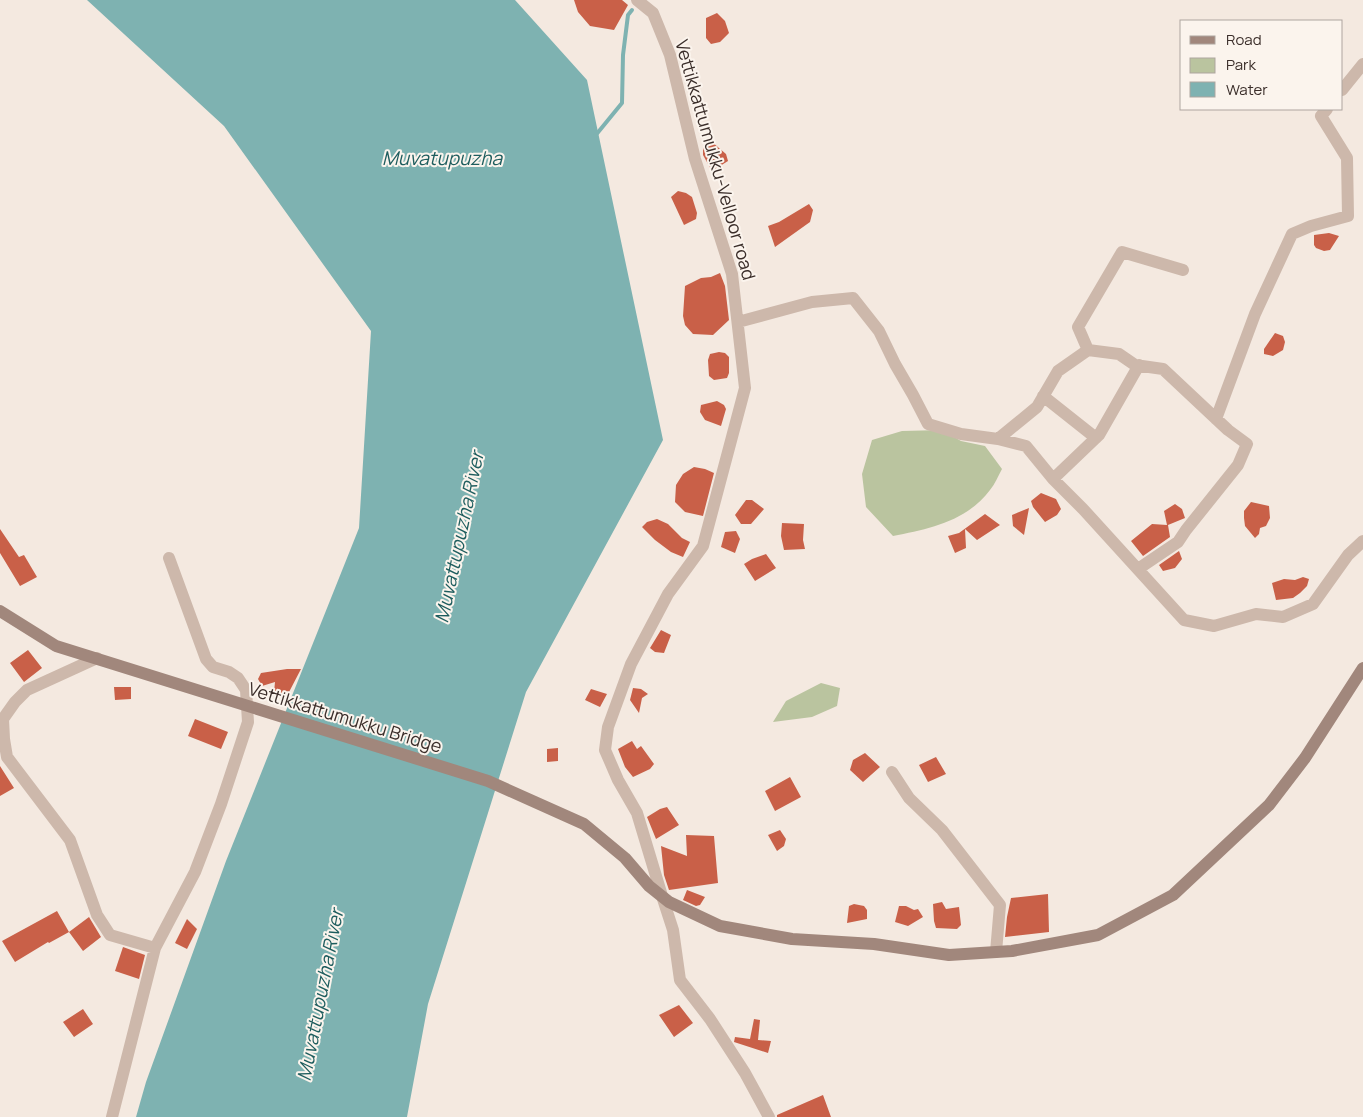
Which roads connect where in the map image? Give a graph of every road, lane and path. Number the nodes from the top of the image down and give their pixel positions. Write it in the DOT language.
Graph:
graph roads {
  1 [pos="637,0"];
  2 [pos="1363,64"];
  3 [pos="1343,89"];
  4 [pos="1326,110"];
  5 [pos="1183,270"];
  6 [pos="738,322"];
  7 [pos="1088,350"];
  8 [pos="1139,365"];
  9 [pos="1043,396"];
  10 [pos="1216,419"];
  11 [pos="1096,438"];
  12 [pos="998,439"];
  13 [pos="1053,479"];
  14 [pos="1363,541"];
  15 [pos="169,558"];
  16 [pos="1138,569"];
  17 [pos="0,612"];
  18 [pos="97,658"];
  19 [pos="1363,668"];
  20 [pos="2,720"];
  21 [pos="3,760"];
  22 [pos="892,772"];
  23 [pos="662,896"];
  24 [pos="155,948"];
  25 [pos="996,952"];
  26 [pos="112,1117"];
  27 [pos="769,1117"];
  1 -- 6 [label="street, Vettikkattumukku-Velloor road"];
  2 -- 3 [label="street"];
  4 -- 10 [label="street"];
  5 -- 7 [label="street"];
  6 -- 12 [label="street"];
  6 -- 23 [label="street, Vettikkattumukku-Velloor road"];
  7 -- 8 [label="street"];
  7 -- 9 [label="street"];
  8 -- 10 [label="street"];
  8 -- 11 [label="street"];
  9 -- 11 [label="street"];
  9 -- 12 [label="street"];
  10 -- 16 [label="street"];
  11 -- 13 [label="street"];
  12 -- 13 [label="street"];
  13 -- 16 [label="street"];
  14 -- 16 [label="street"];
  15 -- 24 [label="street"];
  17 -- 18 [label="main road, Vettikkattumukku Bridge"];
  18 -- 20 [label="street"];
  18 -- 23 [label="main road, Vettikkattumukku Bridge"];
  19 -- 25 [label="main road, Vettikkattumukku Bridge"];
  20 -- 21 [label="street"];
  21 -- 24 [label="street"];
  22 -- 25 [label="street"];
  23 -- 25 [label="main road, Vettikkattumukku Bridge"];
  23 -- 27 [label="street, Vettikkattumukku-Velloor road"];
  24 -- 26 [label="street"];
}
